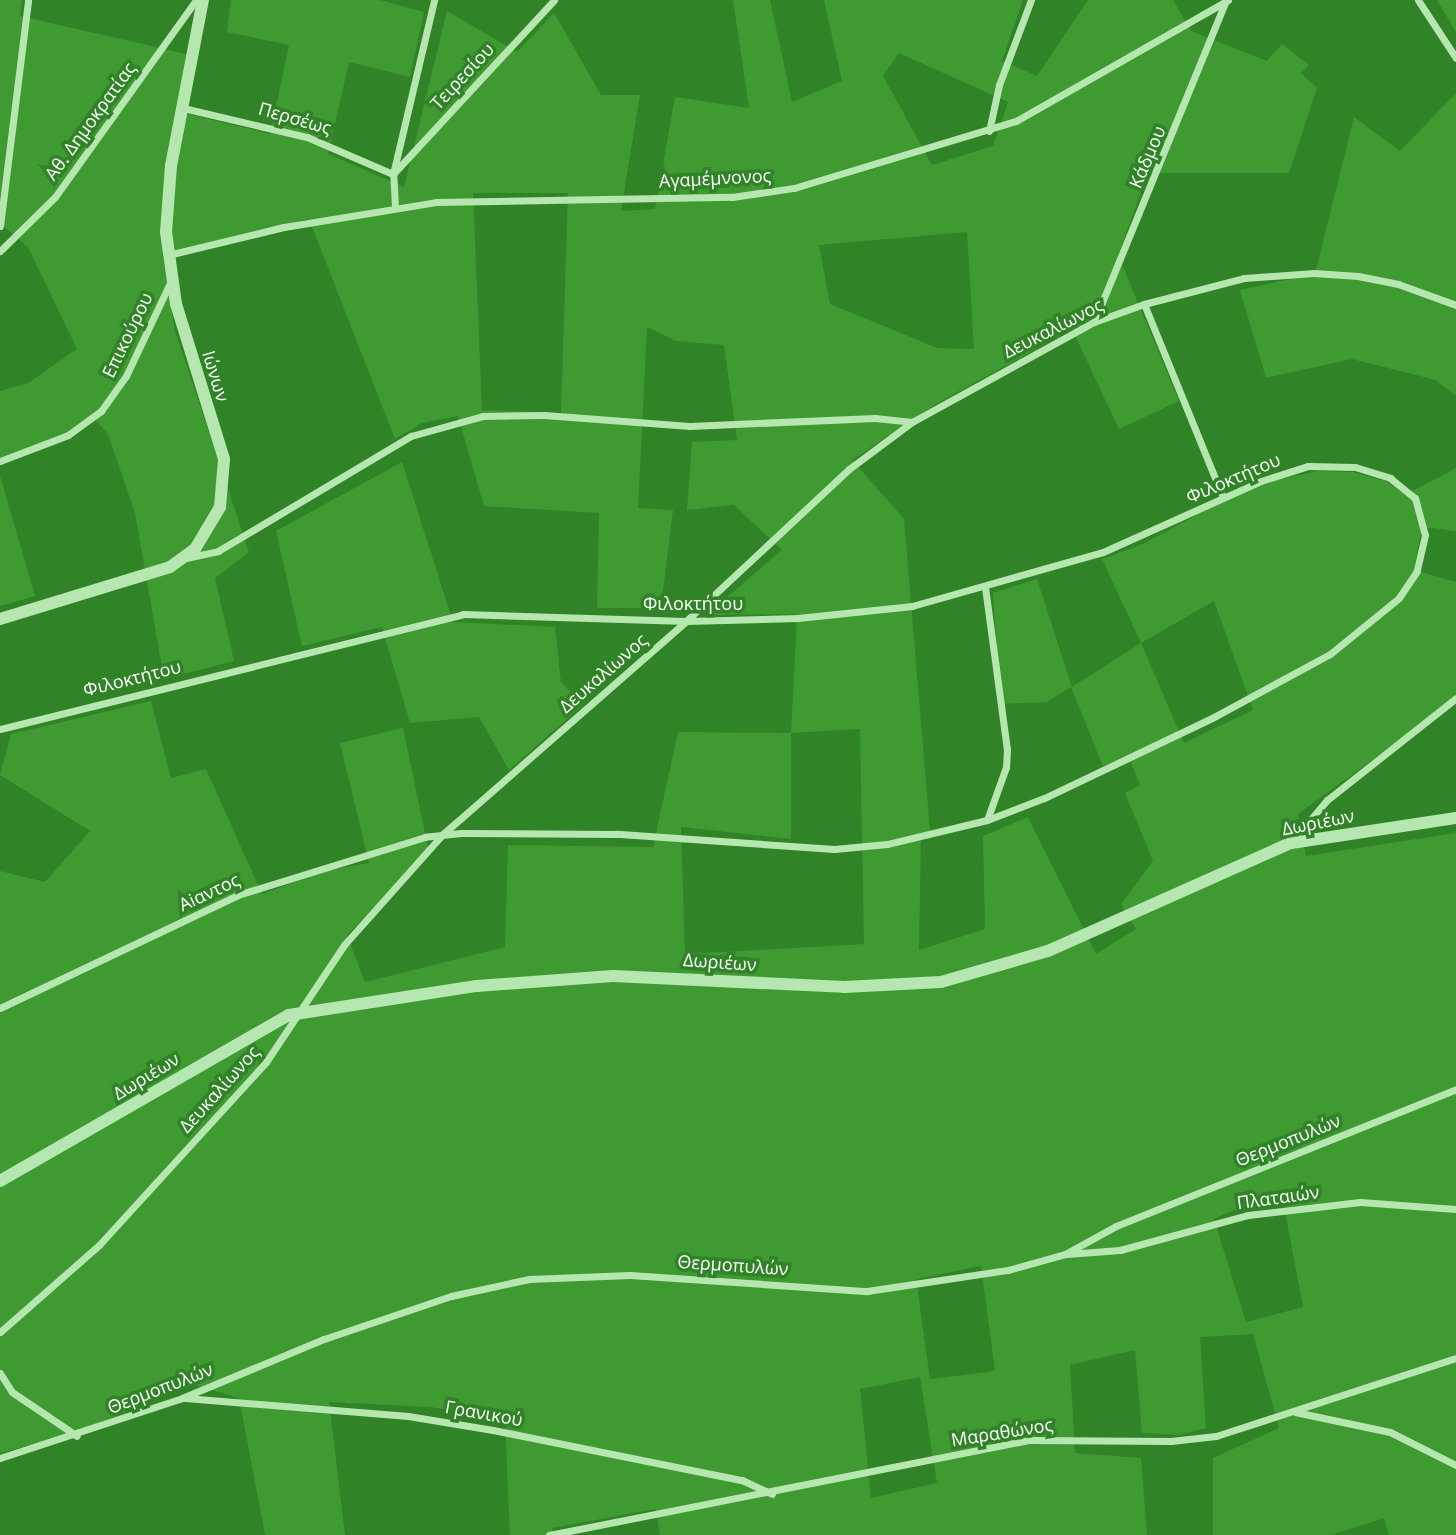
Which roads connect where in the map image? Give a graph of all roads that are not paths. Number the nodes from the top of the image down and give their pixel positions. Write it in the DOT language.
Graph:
graph roads {
  1 [pos="29,0"];
  2 [pos="197,0"];
  3 [pos="204,0"];
  4 [pos="434,0"];
  5 [pos="554,0"];
  6 [pos="1031,0"];
  7 [pos="1418,0"];
  8 [pos="1226,2"];
  9 [pos="1456,58"];
  10 [pos="183,108"];
  11 [pos="989,131"];
  12 [pos="393,174"];
  13 [pos="395,207"];
  14 [pos="0,226"];
  15 [pos="0,251"];
  16 [pos="167,256"];
  17 [pos="171,281"];
  18 [pos="1144,303"];
  19 [pos="1456,305"];
  20 [pos="1094,322"];
  21 [pos="912,422"];
  22 [pos="0,461"];
  23 [pos="1223,498"];
  24 [pos="185,558"];
  25 [pos="985,587"];
  26 [pos="0,619"];
  27 [pos="686,621"];
  28 [pos="1456,698"];
  29 [pos="0,729"];
  30 [pos="1456,818"];
  31 [pos="986,820"];
  32 [pos="443,834"];
  33 [pos="1291,843"];
  34 [pos="0,1008"];
  35 [pos="299,1013"];
  36 [pos="1456,1090"];
  37 [pos="0,1181"];
  38 [pos="1456,1209"];
  39 [pos="1065,1254"];
  40 [pos="0,1332"];
  41 [pos="1456,1358"];
  42 [pos="0,1373"];
  43 [pos="182,1398"];
  44 [pos="1294,1412"];
  45 [pos="77,1436"];
  46 [pos="0,1458"];
  47 [pos="1456,1465"];
  48 [pos="773,1494"];
  49 [pos="549,1535"];
  1 -- 14 [label="street"];
  2 -- 15 [label="street, Αθ. Δημοκρατίας"];
  3 -- 10 [label="street, Ιώνων"];
  4 -- 12 [label="street"];
  5 -- 12 [label="street, Τειρεσίου"];
  6 -- 11 [label="street"];
  7 -- 9 [label="street"];
  8 -- 11 [label="street, Αγαμέμνονος"];
  8 -- 20 [label="street, Κάδμου"];
  10 -- 12 [label="street, Περσέως"];
  10 -- 16 [label="street, Ιώνων"];
  11 -- 13 [label="street, Αγαμέμνονος"];
  12 -- 13 [label="street"];
  13 -- 16 [label="street, Αγαμέμνονος"];
  16 -- 17 [label="street, Ιώνων"];
  17 -- 22 [label="street, Επικούρου"];
  17 -- 24 [label="street, Ιώνων"];
  18 -- 19 [label="street, Δευκαλίωνος"];
  18 -- 20 [label="street, Δευκαλίωνος"];
  18 -- 23 [label="street"];
  20 -- 21 [label="street, Δευκαλίωνος"];
  21 -- 24 [label="street"];
  21 -- 27 [label="street, Δευκαλίωνος"];
  23 -- 25 [label="street, Φιλοκτήτου"];
  23 -- 31 [label="street, Φιλοκτήτου"];
  24 -- 26 [label="street, Ιώνων"];
  25 -- 27 [label="street, Φιλοκτήτου"];
  25 -- 31 [label="street"];
  27 -- 29 [label="street, Φιλοκτήτου"];
  27 -- 32 [label="street, Δευκαλίωνος"];
  28 -- 33 [label="street"];
  30 -- 33 [label="street, Δωριέων"];
  31 -- 32 [label="street, Φιλοκτήτου"];
  32 -- 34 [label="street, Aiαντος"];
  32 -- 35 [label="street, Δευκαλίωνος"];
  33 -- 35 [label="street, Δωριέων"];
  35 -- 37 [label="street, Δωριέων"];
  35 -- 40 [label="street, Δευκαλίωνος"];
  36 -- 39 [label="street, Θερμοπυλών"];
  38 -- 39 [label="street, Πλαταιών"];
  39 -- 43 [label="street, Θερμοπυλών"];
  41 -- 44 [label="street, Μαραθώνος"];
  42 -- 45 [label="street"];
  43 -- 45 [label="street, Θερμοπυλών"];
  43 -- 48 [label="street, Γρανικού"];
  44 -- 47 [label="street"];
  44 -- 48 [label="street, Μαραθώνος"];
  45 -- 46 [label="street, Θερμοπυλών"];
  48 -- 49 [label="street, Μαραθώνος"];
}
